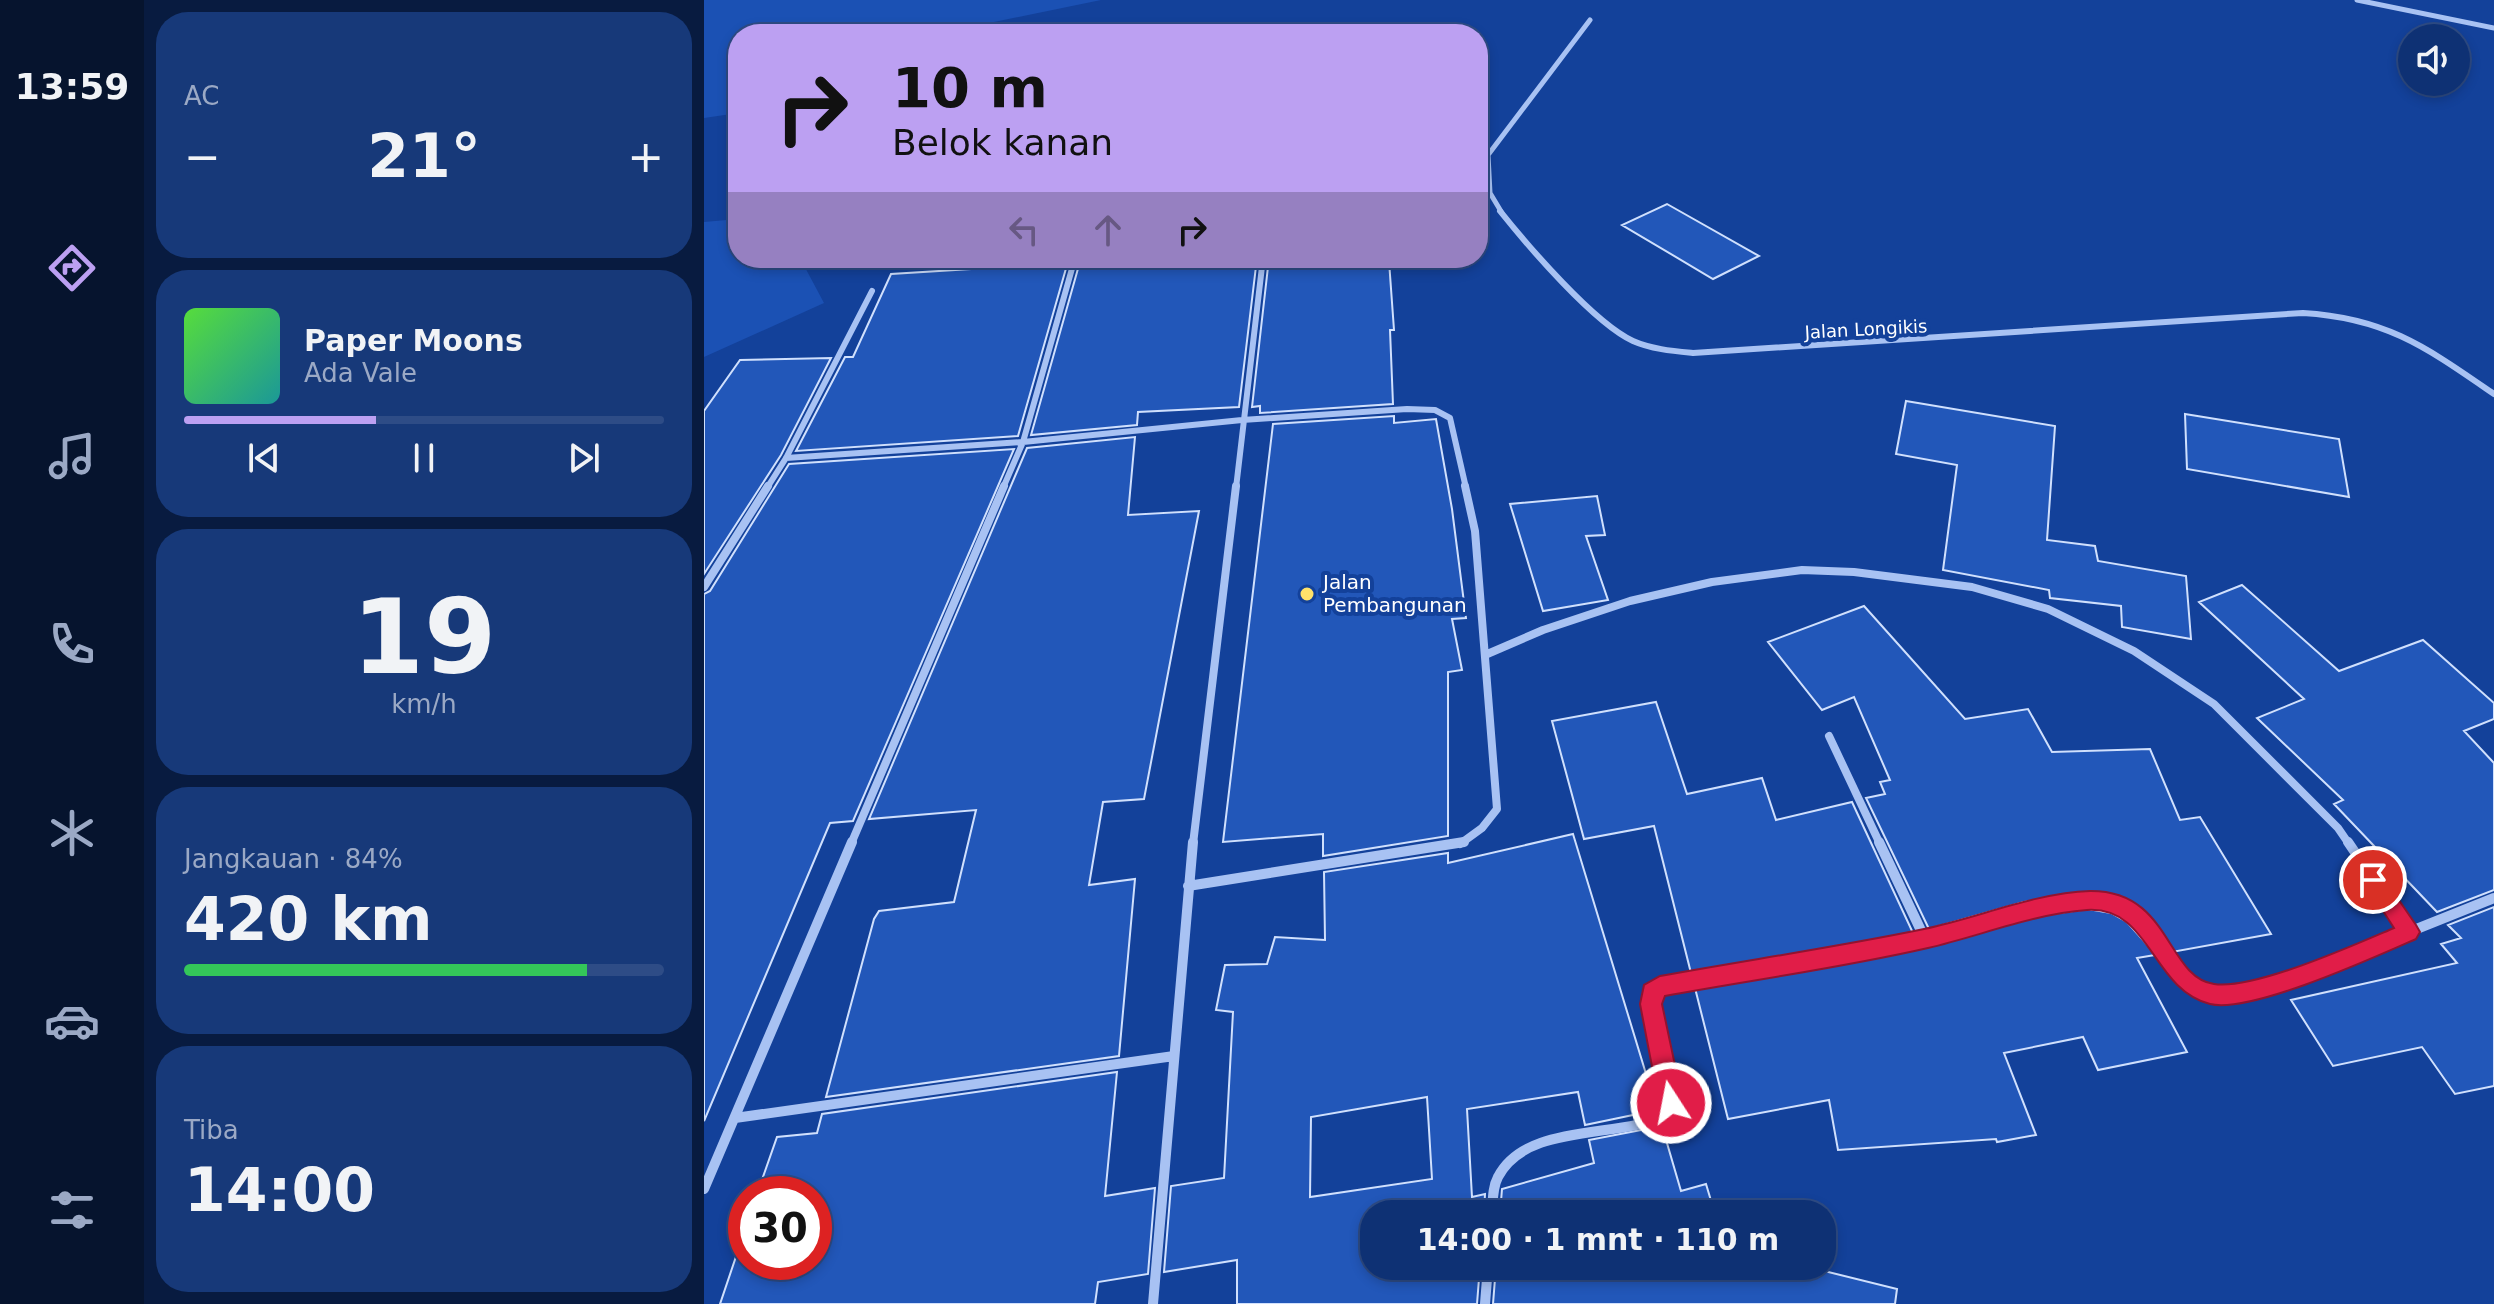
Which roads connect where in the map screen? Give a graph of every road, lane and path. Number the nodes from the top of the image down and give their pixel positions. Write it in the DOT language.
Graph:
graph roads {
  1 [pos="2357,0"];
  2 [pos="1590,20"];
  3 [pos="2494,28"];
  4 [pos="1072,268"];
  5 [pos="1262,268"];
  6 [pos="872,291"];
  7 [pos="2494,394"];
  8 [pos="1242,420"];
  9 [pos="1023,442"];
  10 [pos="786,458"];
  11 [pos="704,587"];
  12 [pos="1485,655"];
  13 [pos="1829,736"];
  14 [pos="1188,886"];
  15 [pos="2494,898"];
  16 [pos="2409,932"];
  17 [pos="1925,939"];
  18 [pos="1174,1056"];
  19 [pos="735,1118"];
  20 [pos="704,1189"];
  21 [pos="1494,1200"];
  22 [pos="1487,1280"];
  23 [pos="1153,1304"];
  24 [pos="1485,1304"];
  1 -- 3 [label="street"];
  2 -- 7 [label="street, Jalan Longikis"];
  4 -- 9 [label="street"];
  5 -- 8 [label="street"];
  6 -- 10 [label="street"];
  8 -- 9 [label="street"];
  8 -- 12 [label="street"];
  8 -- 14 [label="street"];
  9 -- 10 [label="street"];
  9 -- 19 [label="street"];
  10 -- 11 [label="street"];
  12 -- 14 [label="street"];
  12 -- 16 [label="street"];
  13 -- 17 [label="street"];
  14 -- 18 [label="street"];
  15 -- 16 [label="street"];
  16 -- 17 [label="street"];
  17 -- 21 [label="street"];
  18 -- 19 [label="street"];
  18 -- 23 [label="street"];
  19 -- 20 [label="street"];
  22 -- 24 [label="street"];
}
